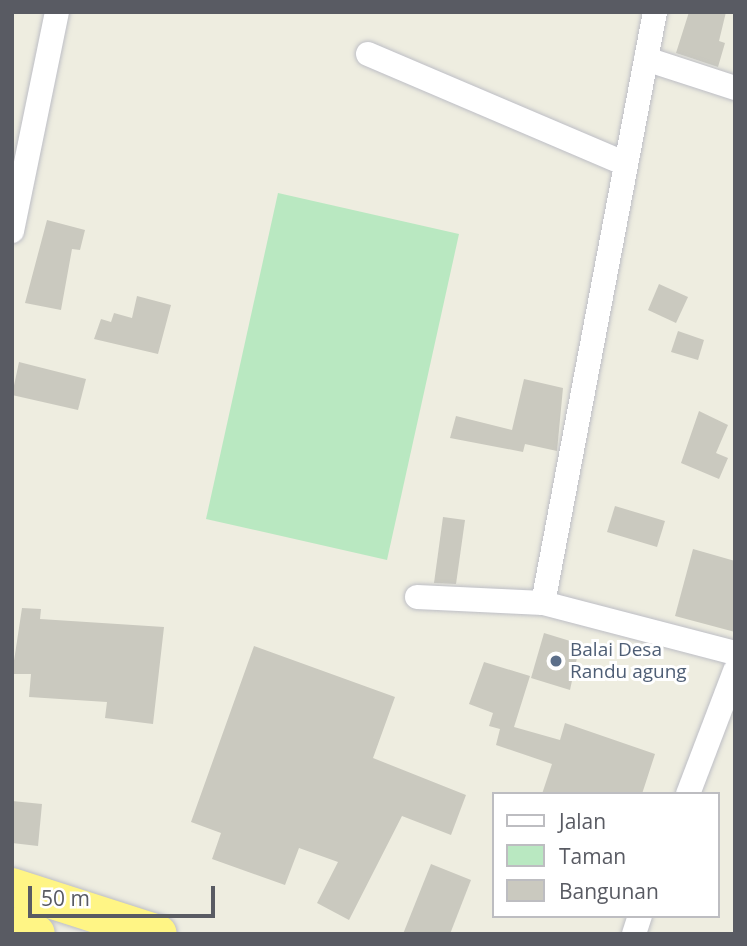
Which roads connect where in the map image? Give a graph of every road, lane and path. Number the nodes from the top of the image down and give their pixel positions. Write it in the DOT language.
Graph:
graph roads {
  1 [pos="57,12"];
  2 [pos="655,12"];
  3 [pos="368,54"];
  4 [pos="646,59"];
  5 [pos="735,88"];
  6 [pos="626,164"];
  7 [pos="12,231"];
  8 [pos="417,597"];
  9 [pos="543,603"];
  10 [pos="735,653"];
  11 [pos="735,671"];
  12 [pos="689,792"];
  13 [pos="12,887"];
  14 [pos="12,926"];
  15 [pos="36,934"];
  16 [pos="158,934"];
  1 -- 7 [label="street"];
  2 -- 4 [label="street"];
  3 -- 6 [label="street"];
  4 -- 5 [label="street"];
  4 -- 6 [label="street"];
  6 -- 9 [label="street"];
  8 -- 9 [label="street"];
  9 -- 10 [label="street"];
  11 -- 12 [label="street"];
  13 -- 16 [label="highway"];
  14 -- 15 [label="highway"];
}
